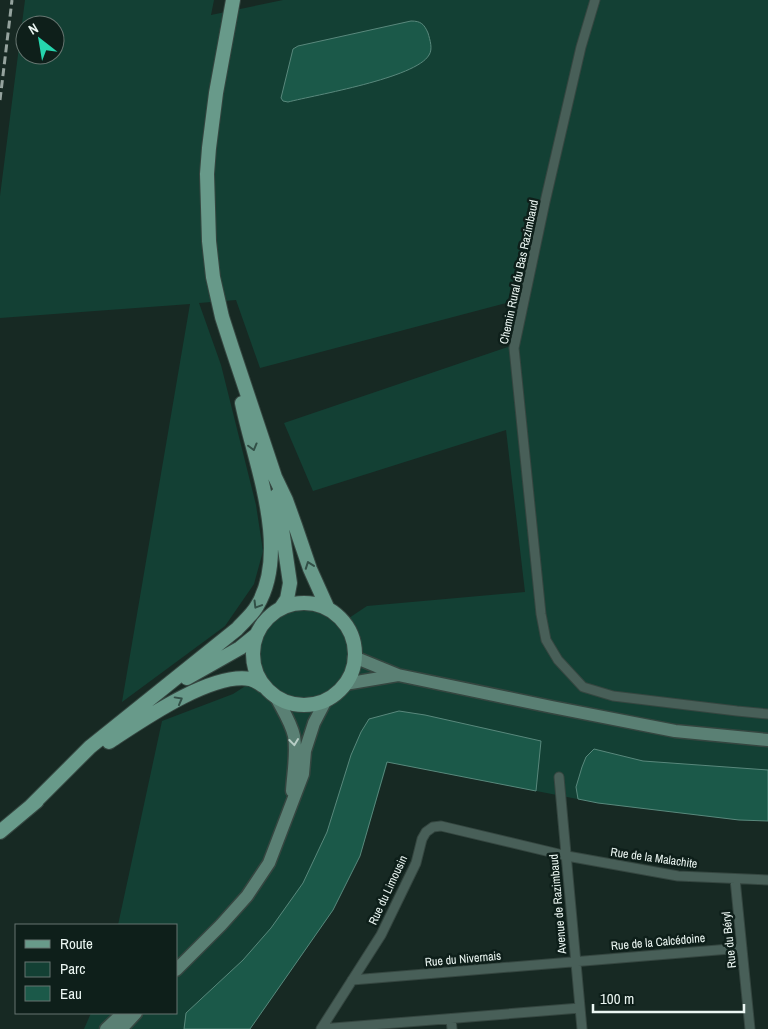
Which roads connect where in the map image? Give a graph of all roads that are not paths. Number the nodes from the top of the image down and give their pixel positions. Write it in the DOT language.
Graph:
graph roads {
  1 [pos="233,0"];
  2 [pos="595,0"];
  3 [pos="232,348"];
  4 [pos="275,477"];
  5 [pos="282,608"];
  6 [pos="328,610"];
  7 [pos="256,635"];
  8 [pos="354,658"];
  9 [pos="398,675"];
  10 [pos="345,684"];
  11 [pos="263,686"];
  12 [pos="276,697"];
  13 [pos="326,700"];
  14 [pos="768,714"];
  15 [pos="768,740"];
  16 [pos="107,743"];
  17 [pos="560,777"];
  18 [pos="31,806"];
  19 [pos="290,806"];
  20 [pos="0,832"];
  21 [pos="567,856"];
  22 [pos="735,879"];
  23 [pos="768,880"];
  24 [pos="742,948"];
  25 [pos="576,962"];
  26 [pos="179,966"];
  27 [pos="352,980"];
  28 [pos="580,1008"];
  29 [pos="122,1014"];
  30 [pos="135,1014"];
  31 [pos="451,1019"];
  32 [pos="106,1029"];
  33 [pos="121,1029"];
  34 [pos="321,1029"];
  35 [pos="452,1029"];
  36 [pos="582,1029"];
  37 [pos="750,1029"];
  1 -- 3 [label="main road"];
  2 -- 14 [label="street, Chemin Rural du Bas Razimbaud"];
  3 -- 4 [label="main road"];
  3 -- 18 [label="main road, one-way"];
  4 -- 5 [label="main road"];
  6 -- 4 [label="main road, one-way"];
  5 -- 6 [label="main road"];
  5 -- 7 [label="main road"];
  6 -- 8 [label="main road"];
  7 -- 11 [label="main road"];
  7 -- 16 [label="main road"];
  8 -- 9 [label="main road"];
  8 -- 10 [label="main road"];
  9 -- 10 [label="main road"];
  9 -- 15 [label="main road"];
  10 -- 13 [label="main road"];
  11 -- 12 [label="main road"];
  16 -- 11 [label="main road, one-way"];
  12 -- 13 [label="main road"];
  12 -- 19 [label="main road, one-way"];
  13 -- 19 [label="main road"];
  16 -- 18 [label="main road"];
  17 -- 21 [label="street, Avenue de Razimbaud"];
  18 -- 20 [label="main road"];
  19 -- 26 [label="main road"];
  21 -- 22 [label="street, Rue de la Malachite"];
  21 -- 25 [label="street, Avenue de Razimbaud"];
  21 -- 27 [label="street, Rue du Limousin"];
  22 -- 23 [label="street, Rue de la Malachite"];
  22 -- 24 [label="street, Rue du Béryl"];
  24 -- 25 [label="street, Rue de la Calcédoine"];
  24 -- 37 [label="street, Rue du Béryl"];
  25 -- 27 [label="street, Rue du Nivernais"];
  25 -- 28 [label="street, Avenue de Razimbaud"];
  27 -- 34 [label="street, Rue du Limousin"];
  28 -- 31 [label="street"];
  28 -- 36 [label="street, Avenue de Razimbaud"];
  29 -- 32 [label="main road"];
  30 -- 33 [label="main road"];
  31 -- 34 [label="street"];
  31 -- 35 [label="street"];
}
